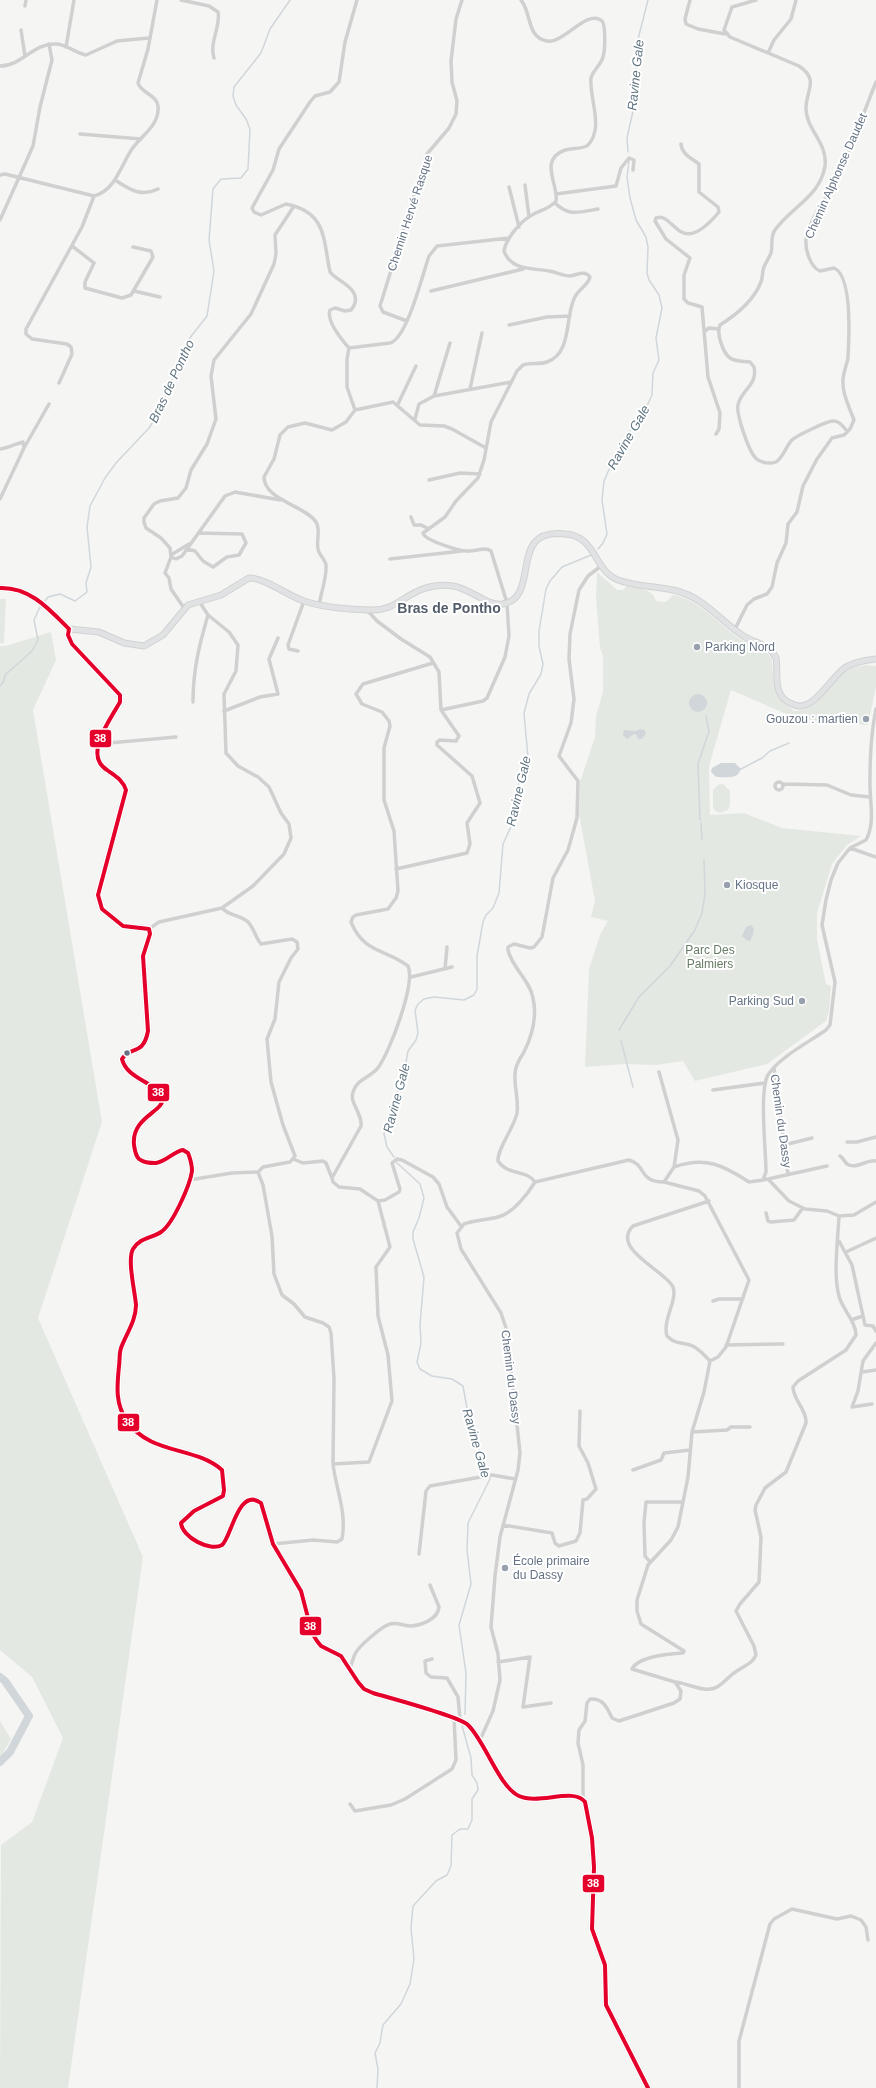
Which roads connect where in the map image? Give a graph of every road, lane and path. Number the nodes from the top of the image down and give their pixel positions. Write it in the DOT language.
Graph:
graph roads {
  1 [pos="26,0"];
  2 [pos="74,0"];
  3 [pos="157,0"];
  4 [pos="181,0"];
  5 [pos="357,0"];
  6 [pos="462,0"];
  7 [pos="521,0"];
  8 [pos="690,0"];
  9 [pos="756,0"];
  10 [pos="796,0"];
  11 [pos="198,1"];
  12 [pos="25,6"];
  13 [pos="21,30"];
  14 [pos="725,34"];
  15 [pos="149,38"];
  16 [pos="49,44"];
  17 [pos="66,47"];
  18 [pos="768,54"];
  19 [pos="25,56"];
  20 [pos="214,58"];
  21 [pos="0,66"];
  22 [pos="876,82"];
  23 [pos="80,134"];
  24 [pos="141,139"];
  25 [pos="681,144"];
  26 [pos="633,170"];
  27 [pos="0,175"];
  28 [pos="18,178"];
  29 [pos="115,180"];
  30 [pos="525,185"];
  31 [pos="509,187"];
  32 [pos="158,189"];
  33 [pos="556,194"];
  34 [pos="94,196"];
  35 [pos="555,203"];
  36 [pos="294,206"];
  37 [pos="598,209"];
  38 [pos="529,217"];
  39 [pos="0,220"];
  40 [pos="519,227"];
  41 [pos="510,238"];
  42 [pos="72,246"];
  43 [pos="133,246"];
  44 [pos="524,268"];
  45 [pos="134,291"];
  46 [pos="431,291"];
  47 [pos="160,297"];
  48 [pos="570,316"];
  49 [pos="407,321"];
  50 [pos="509,325"];
  51 [pos="718,329"];
  52 [pos="705,331"];
  53 [pos="482,333"];
  54 [pos="450,343"];
  55 [pos="349,348"];
  56 [pos="416,366"];
  57 [pos="511,382"];
  58 [pos="59,383"];
  59 [pos="470,389"];
  60 [pos="434,396"];
  61 [pos="49,404"];
  62 [pos="398,404"];
  63 [pos="355,410"];
  64 [pos="415,419"];
  65 [pos="847,431"];
  66 [pos="716,434"];
  67 [pos="24,448"];
  68 [pos="486,448"];
  69 [pos="0,449"];
  70 [pos="480,474"];
  71 [pos="429,480"];
  72 [pos="0,498"];
  73 [pos="282,500"];
  74 [pos="411,517"];
  75 [pos="427,528"];
  76 [pos="198,533"];
  77 [pos="191,542"];
  78 [pos="187,549"];
  79 [pos="463,551"];
  80 [pos="171,556"];
  81 [pos="390,559"];
  82 [pos="601,566"];
  83 [pos="0,588"];
  84 [pos="199,601"];
  85 [pos="304,601"];
  86 [pos="507,603"];
  87 [pos="319,605"];
  88 [pos="184,608"];
  89 [pos="367,610"];
  90 [pos="208,615"];
  91 [pos="69,629"];
  92 [pos="735,629"];
  93 [pos="278,638"];
  94 [pos="298,651"];
  95 [pos="876,659"];
  96 [pos="433,663"];
  97 [pos="193,702"];
  98 [pos="876,709"];
  99 [pos="441,710"];
  100 [pos="224,711"];
  101 [pos="176,737"];
  102 [pos="98,744"];
  103 [pos="870,762"];
  104 [pos="876,762"];
  105 [pos="783,784"];
  106 [pos="870,797"];
  107 [pos="874,824"];
  108 [pos="850,848"];
  109 [pos="876,857"];
  110 [pos="396,870"];
  111 [pos="222,908"];
  112 [pos="149,929"];
  113 [pos="446,947"];
  114 [pos="452,967"];
  115 [pos="445,969"];
  116 [pos="411,977"];
  117 [pos="774,1068"];
  118 [pos="659,1072"];
  119 [pos="765,1083"];
  120 [pos="713,1090"];
  121 [pos="876,1137"];
  122 [pos="812,1138"];
  123 [pos="847,1142"];
  124 [pos="784,1145"];
  125 [pos="840,1156"];
  126 [pos="293,1159"];
  127 [pos="876,1161"];
  128 [pos="827,1166"];
  129 [pos="674,1167"];
  130 [pos="258,1172"];
  131 [pos="788,1174"];
  132 [pos="332,1178"];
  133 [pos="766,1179"];
  134 [pos="189,1180"];
  135 [pos="535,1182"];
  136 [pos="664,1182"];
  137 [pos="378,1201"];
  138 [pos="709,1201"];
  139 [pos="876,1202"];
  140 [pos="802,1209"];
  141 [pos="766,1213"];
  142 [pos="839,1216"];
  143 [pos="461,1226"];
  144 [pos="876,1238"];
  145 [pos="838,1240"];
  146 [pos="846,1252"];
  147 [pos="743,1299"];
  148 [pos="713,1302"];
  149 [pos="863,1316"];
  150 [pos="850,1320"];
  151 [pos="876,1332"];
  152 [pos="876,1343"];
  153 [pos="783,1344"];
  154 [pos="726,1345"];
  155 [pos="710,1361"];
  156 [pos="876,1370"];
  157 [pos="862,1372"];
  158 [pos="872,1404"];
  159 [pos="580,1411"];
  160 [pos="750,1426"];
  161 [pos="692,1432"];
  162 [pos="690,1450"];
  163 [pos="333,1464"];
  164 [pos="633,1470"];
  165 [pos="515,1479"];
  166 [pos="684,1502"];
  167 [pos="503,1525"];
  168 [pos="274,1544"];
  169 [pos="419,1554"];
  170 [pos="650,1562"];
  171 [pos="430,1585"];
  172 [pos="432,1658"];
  173 [pos="498,1662"];
  174 [pos="350,1668"];
  175 [pos="674,1682"];
  176 [pos="551,1703"];
  177 [pos="457,1718"];
  178 [pos="480,1740"];
  179 [pos="583,1799"];
  180 [pos="350,1804"];
  181 [pos="868,1940"];
  182 [pos="648,2088"];
  183 [pos="739,2088"];
  1 -- 12 [label="street"];
  2 -- 17 [label="street"];
  3 -- 15 [label="street"];
  4 -- 11 [label="street"];
  5 -- 36 [label="street"];
  6 -- 49 [label="street, Chemin Hervé Rasque"];
  7 -- 33 [label="street"];
  8 -- 14 [label="street"];
  9 -- 14 [label="street"];
  10 -- 18 [label="street"];
  11 -- 20 [label="street"];
  13 -- 19 [label="street"];
  14 -- 18 [label="street"];
  15 -- 17 [label="street"];
  15 -- 24 [label="street"];
  16 -- 17 [label="street"];
  16 -- 19 [label="street"];
  16 -- 28 [label="street"];
  18 -- 51 [label="street"];
  19 -- 21 [label="street"];
  22 -- 65 [label="street, Chemin Alphonse Daudet"];
  23 -- 24 [label="street"];
  24 -- 29 [label="street"];
  25 -- 52 [label="street"];
  26 -- 33 [label="street"];
  27 -- 28 [label="street"];
  28 -- 34 [label="street"];
  28 -- 39 [label="street"];
  29 -- 32 [label="street"];
  29 -- 34 [label="street"];
  30 -- 38 [label="street"];
  31 -- 40 [label="street"];
  33 -- 35 [label="street"];
  34 -- 42 [label="street"];
  35 -- 37 [label="street"];
  35 -- 38 [label="street"];
  36 -- 55 [label="street"];
  36 -- 80 [label="street"];
  38 -- 40 [label="street"];
  40 -- 41 [label="street"];
  41 -- 44 [label="street"];
  41 -- 49 [label="street"];
  42 -- 45 [label="street"];
  42 -- 58 [label="street"];
  43 -- 45 [label="street"];
  44 -- 46 [label="street"];
  44 -- 48 [label="street"];
  45 -- 47 [label="street"];
  48 -- 50 [label="street"];
  48 -- 57 [label="street"];
  49 -- 55 [label="street"];
  51 -- 52 [label="street"];
  51 -- 65 [label="street"];
  52 -- 66 [label="street"];
  53 -- 59 [label="street"];
  54 -- 60 [label="street"];
  55 -- 63 [label="street"];
  56 -- 62 [label="street"];
  57 -- 59 [label="street"];
  57 -- 68 [label="street"];
  59 -- 60 [label="street"];
  60 -- 64 [label="street"];
  61 -- 67 [label="street"];
  62 -- 63 [label="street"];
  62 -- 64 [label="street"];
  63 -- 73 [label="street"];
  64 -- 68 [label="street"];
  65 -- 92 [label="street"];
  67 -- 69 [label="street"];
  67 -- 72 [label="street"];
  68 -- 70 [label="street"];
  70 -- 71 [label="street"];
  70 -- 75 [label="street"];
  73 -- 76 [label="street"];
  73 -- 87 [label="street"];
  74 -- 75 [label="street"];
  75 -- 79 [label="street"];
  76 -- 77 [label="street"];
  76 -- 78 [label="street"];
  77 -- 78 [label="street"];
  77 -- 80 [label="street"];
  78 -- 80 [label="street"];
  79 -- 81 [label="street"];
  79 -- 86 [label="street"];
  80 -- 88 [label="street"];
  82 -- 86 [label="main road"];
  82 -- 92 [label="main road"];
  82 -- 135 [label="street"];
  83 -- 91 [label="main road"];
  84 -- 85 [label="main road"];
  84 -- 88 [label="main road"];
  84 -- 90 [label="street"];
  85 -- 87 [label="main road"];
  85 -- 94 [label="street"];
  86 -- 89 [label="main road"];
  86 -- 99 [label="street"];
  87 -- 89 [label="main road"];
  88 -- 91 [label="main road"];
  89 -- 96 [label="street"];
  90 -- 97 [label="street"];
  90 -- 100 [label="street"];
  91 -- 102 [label="main road"];
  92 -- 95 [label="main road"];
  93 -- 100 [label="street"];
  96 -- 99 [label="street"];
  96 -- 110 [label="street"];
  98 -- 103 [label="street, Chemin du Dassy"];
  99 -- 110 [label="street"];
  100 -- 111 [label="street"];
  101 -- 102 [label="street"];
  102 -- 112 [label="main road"];
  103 -- 104 [label="street"];
  103 -- 106 [label="street, Chemin du Dassy"];
  105 -- 106 [label="street"];
  106 -- 107 [label="street, Chemin du Dassy"];
  107 -- 108 [label="street, Chemin du Dassy"];
  108 -- 109 [label="street"];
  108 -- 117 [label="street, Chemin du Dassy"];
  110 -- 116 [label="street"];
  111 -- 112 [label="street"];
  111 -- 126 [label="street"];
  112 -- 134 [label="main road"];
  113 -- 115 [label="street"];
  114 -- 115 [label="street"];
  115 -- 116 [label="street"];
  116 -- 132 [label="street"];
  117 -- 119 [label="street, Chemin du Dassy"];
  117 -- 124 [label="street, Chemin du Dassy"];
  118 -- 129 [label="street"];
  119 -- 120 [label="street, Chemin du Dassy"];
  119 -- 133 [label="street, Chemin du Dassy"];
  121 -- 123 [label="street"];
  122 -- 124 [label="street"];
  124 -- 131 [label="street, Chemin du Dassy"];
  125 -- 127 [label="street"];
  126 -- 130 [label="street"];
  126 -- 132 [label="street"];
  128 -- 131 [label="street, Chemin du Dassy"];
  129 -- 133 [label="street, Chemin du Dassy"];
  129 -- 136 [label="street"];
  130 -- 134 [label="street"];
  130 -- 163 [label="street"];
  131 -- 133 [label="street, Chemin du Dassy"];
  132 -- 137 [label="street"];
  133 -- 140 [label="street"];
  134 -- 168 [label="main road"];
  135 -- 136 [label="street"];
  135 -- 143 [label="street"];
  136 -- 138 [label="street"];
  137 -- 143 [label="street"];
  137 -- 163 [label="street"];
  138 -- 147 [label="street"];
  138 -- 155 [label="street"];
  139 -- 142 [label="street"];
  140 -- 141 [label="street"];
  140 -- 142 [label="street"];
  142 -- 145 [label="street"];
  143 -- 165 [label="street, Chemin du Dassy"];
  144 -- 146 [label="street"];
  145 -- 146 [label="street"];
  145 -- 150 [label="street"];
  146 -- 149 [label="street"];
  147 -- 148 [label="street"];
  147 -- 154 [label="street"];
  149 -- 150 [label="street"];
  149 -- 151 [label="street"];
  150 -- 175 [label="street"];
  152 -- 157 [label="street"];
  153 -- 154 [label="street"];
  154 -- 155 [label="street"];
  155 -- 161 [label="street"];
  156 -- 157 [label="street"];
  157 -- 158 [label="street"];
  159 -- 167 [label="street"];
  160 -- 161 [label="street"];
  161 -- 162 [label="street"];
  162 -- 164 [label="street"];
  162 -- 166 [label="street"];
  163 -- 168 [label="street"];
  165 -- 167 [label="street, Chemin du Dassy"];
  165 -- 169 [label="street"];
  166 -- 170 [label="street"];
  166 -- 170 [label="street"];
  167 -- 173 [label="street, Chemin du Dassy"];
  168 -- 174 [label="main road"];
  170 -- 175 [label="street"];
  171 -- 174 [label="street"];
  172 -- 177 [label="street"];
  173 -- 176 [label="street"];
  173 -- 178 [label="street, Chemin du Dassy"];
  174 -- 177 [label="main road"];
  175 -- 179 [label="street"];
  177 -- 178 [label="main road"];
  177 -- 180 [label="street"];
  178 -- 179 [label="main road"];
  179 -- 182 [label="main road"];
  181 -- 183 [label="street"];
}
